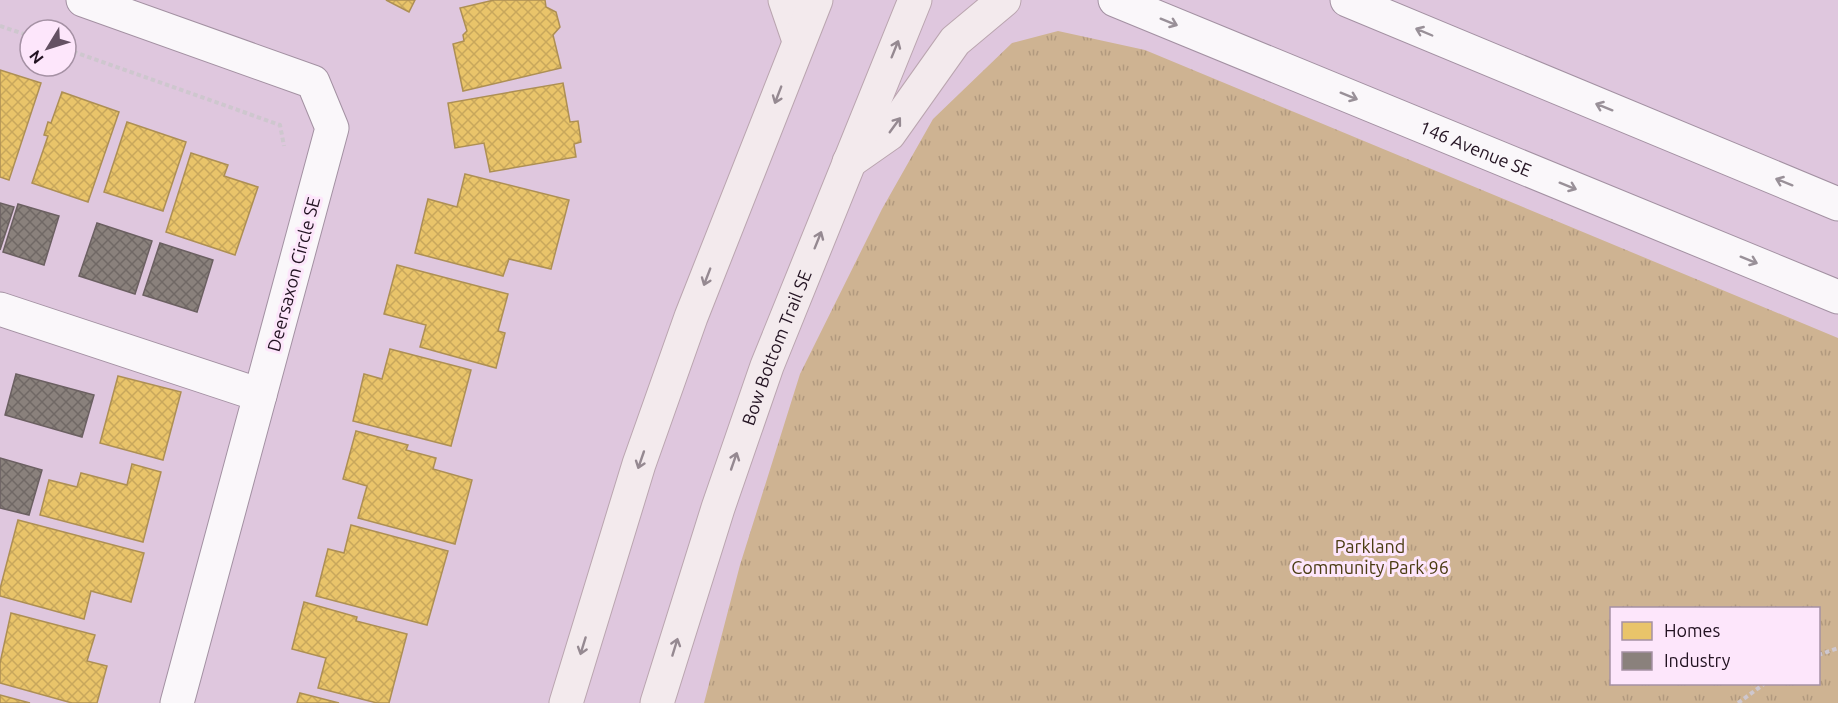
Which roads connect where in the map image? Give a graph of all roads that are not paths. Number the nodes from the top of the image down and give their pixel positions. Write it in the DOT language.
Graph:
graph roads {
  1 [pos="83,0"];
  2 [pos="785,0"];
  3 [pos="816,0"];
  4 [pos="915,0"];
  5 [pos="1005,0"];
  6 [pos="1115,0"];
  7 [pos="1347,0"];
  8 [pos="799,41"];
  9 [pos="849,162"];
  10 [pos="1838,204"];
  11 [pos="1838,297"];
  12 [pos="0,309"];
  13 [pos="260,395"];
  14 [pos="177,703"];
  15 [pos="566,703"];
  16 [pos="657,703"];
  1 -- 13 [label="street, Deersaxon Circle SE"];
  2 -- 8 [label="main road"];
  3 -- 8 [label="main road"];
  9 -- 4 [label="main road, Bow Bottom Trail SE, one-way"];
  9 -- 5 [label="main road, one-way"];
  6 -- 11 [label="street, 146 Avenue SE, one-way"];
  10 -- 7 [label="street, one-way"];
  8 -- 15 [label="main road, one-way"];
  16 -- 9 [label="main road, Bow Bottom Trail SE, one-way"];
  12 -- 13 [label="street"];
  13 -- 14 [label="street, Deersaxon Circle SE"];
}
